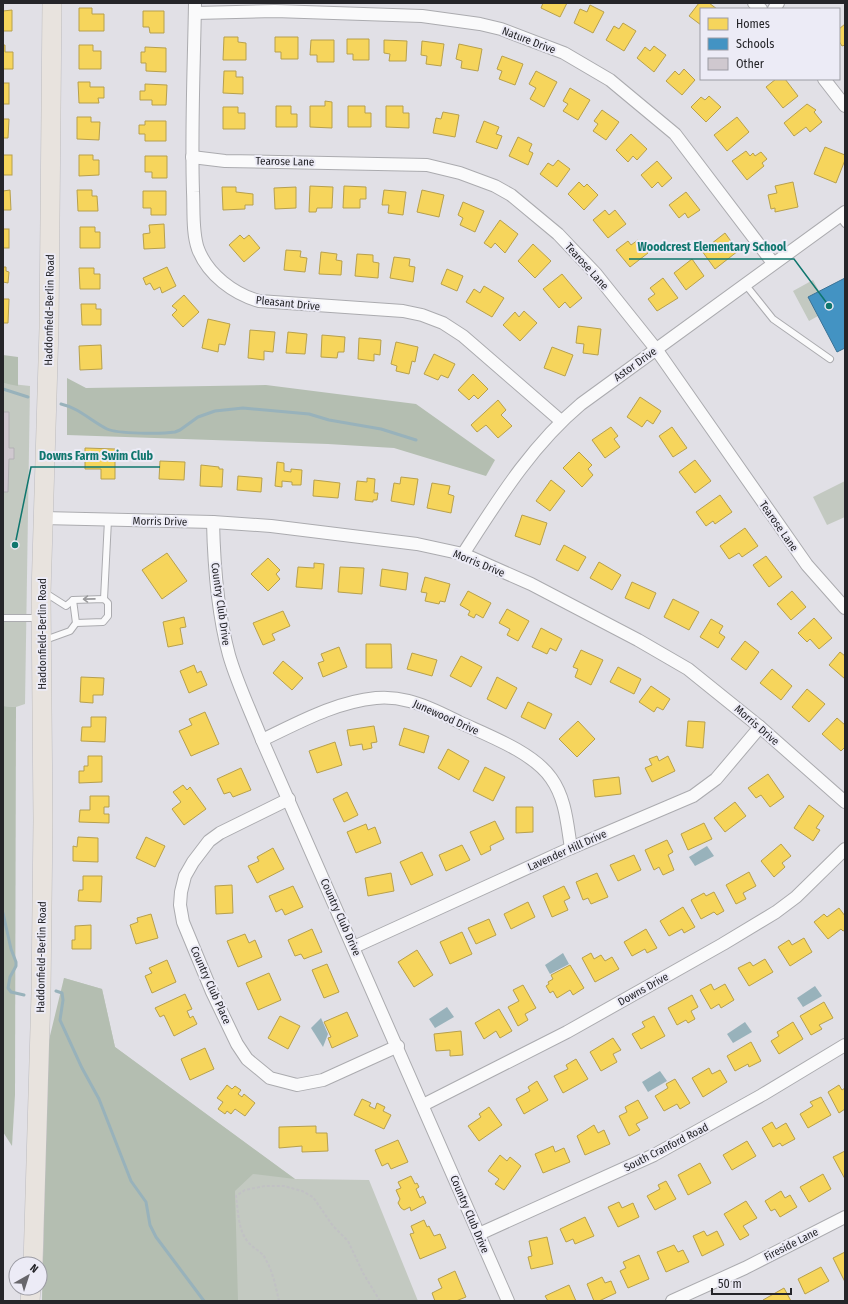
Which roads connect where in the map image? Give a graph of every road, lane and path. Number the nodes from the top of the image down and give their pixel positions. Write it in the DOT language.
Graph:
graph roads {
  1 [pos="52,3"];
  2 [pos="195,8"];
  3 [pos="825,80"];
  4 [pos="845,106"];
  5 [pos="192,157"];
  6 [pos="843,218"];
  7 [pos="773,263"];
  8 [pos="745,284"];
  9 [pos="656,349"];
  10 [pos="830,359"];
  11 [pos="561,421"];
  12 [pos="43,518"];
  13 [pos="108,520"];
  14 [pos="214,522"];
  15 [pos="462,554"];
  16 [pos="41,590"];
  17 [pos="104,599"];
  18 [pos="73,600"];
  19 [pos="845,608"];
  20 [pos="3,618"];
  21 [pos="41,618"];
  22 [pos="76,623"];
  23 [pos="41,641"];
  24 [pos="760,727"];
  25 [pos="262,740"];
  26 [pos="289,799"];
  27 [pos="845,802"];
  28 [pos="571,848"];
  29 [pos="845,849"];
  30 [pos="354,947"];
  31 [pos="845,1045"];
  32 [pos="398,1046"];
  33 [pos="423,1105"];
  34 [pos="845,1217"];
  35 [pos="479,1234"];
  36 [pos="33,1256"];
  37 [pos="279,1301"];
  38 [pos="380,1301"];
  39 [pos="508,1301"];
  40 [pos="672,1301"];
  1 -- 12 [label="main road, Haddonfield-Berlin Road"];
  2 -- 5 [label="street, Pleasant Drive"];
  2 -- 7 [label="street, Nature Drive"];
  3 -- 4 [label="street"];
  5 -- 9 [label="street, Tearose Lane"];
  5 -- 11 [label="street, Pleasant Drive"];
  6 -- 7 [label="street, Astor Drive"];
  7 -- 8 [label="street, Astor Drive"];
  8 -- 9 [label="street, Astor Drive"];
  8 -- 10 [label="lane"];
  9 -- 11 [label="street, Astor Drive"];
  9 -- 19 [label="street, Tearose Lane"];
  11 -- 15 [label="street, Astor Drive"];
  12 -- 13 [label="street, Morris Drive"];
  12 -- 16 [label="main road, Haddonfield-Berlin Road"];
  13 -- 14 [label="street, Morris Drive"];
  13 -- 17 [label="lane"];
  14 -- 15 [label="street, Morris Drive"];
  14 -- 25 [label="street, Country Club Drive"];
  15 -- 24 [label="street, Morris Drive"];
  16 -- 18 [label="lane"];
  16 -- 21 [label="main road, Haddonfield-Berlin Road"];
  17 -- 18 [label="lane, one-way"];
  17 -- 22 [label="lane"];
  18 -- 22 [label="lane"];
  20 -- 21 [label="lane"];
  21 -- 23 [label="main road, Haddonfield-Berlin Road"];
  22 -- 23 [label="lane"];
  23 -- 36 [label="main road, Haddonfield-Berlin Road"];
  24 -- 27 [label="street, Morris Drive"];
  24 -- 28 [label="street, Lavender Hill Drive"];
  25 -- 26 [label="street, Country Club Drive"];
  25 -- 28 [label="street, Junewood Drive"];
  26 -- 30 [label="street, Country Club Drive"];
  26 -- 32 [label="street, Country Club Place"];
  28 -- 30 [label="street, Lavender Hill Drive"];
  29 -- 33 [label="street, Downs Drive"];
  30 -- 32 [label="street, Country Club Drive"];
  31 -- 35 [label="street, South Cranford Road"];
  32 -- 33 [label="street, Country Club Drive"];
  33 -- 35 [label="street, Country Club Drive"];
  34 -- 40 [label="street, Fireside Lane"];
  35 -- 39 [label="street, Country Club Drive"];
  37 -- 38 [label="path"];
}
